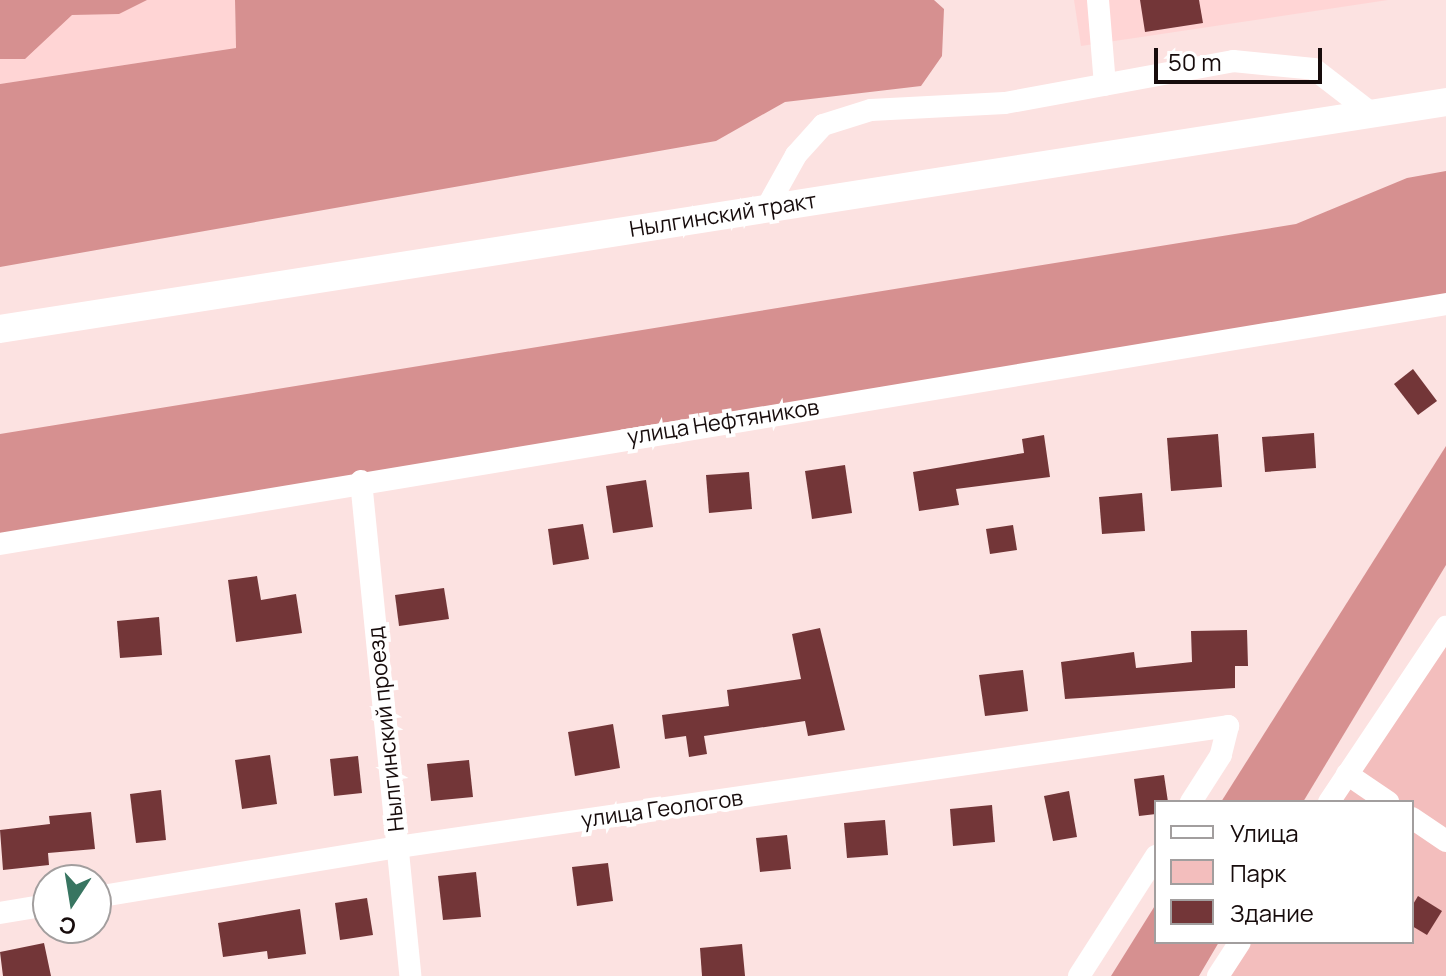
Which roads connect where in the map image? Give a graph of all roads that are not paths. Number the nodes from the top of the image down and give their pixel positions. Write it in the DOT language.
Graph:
graph roads {
  1 [pos="1098,0"];
  2 [pos="1105,85"];
  3 [pos="1446,102"];
  4 [pos="1371,113"];
  5 [pos="766,209"];
  6 [pos="1446,304"];
  7 [pos="0,329"];
  8 [pos="361,481"];
  9 [pos="0,544"];
  10 [pos="1446,627"];
  11 [pos="1347,774"];
  12 [pos="1192,800"];
  13 [pos="1330,800"];
  14 [pos="1385,800"];
  15 [pos="1417,822"];
  16 [pos="1446,841"];
  17 [pos="398,847"];
  18 [pos="1154,859"];
  19 [pos="112,894"];
  20 [pos="32,908"];
  21 [pos="0,913"];
  22 [pos="1239,944"];
  23 [pos="410,976"];
  24 [pos="1079,976"];
  25 [pos="1218,976"];
  1 -- 2 [label="street"];
  2 -- 4 [label="street"];
  2 -- 5 [label="street"];
  3 -- 4 [label="main road, Нылгинский тракт"];
  4 -- 5 [label="main road, Нылгинский тракт"];
  5 -- 7 [label="main road, Нылгинский тракт"];
  6 -- 8 [label="street, улица Нефтяников"];
  8 -- 9 [label="street, улица Нефтяников"];
  8 -- 17 [label="street, Нылгинский проезд"];
  10 -- 11 [label="street"];
  11 -- 13 [label="street"];
  11 -- 14 [label="street"];
  12 -- 17 [label="street, улица Геологов"];
  15 -- 16 [label="street"];
  17 -- 19 [label="street, улица Геологов"];
  17 -- 23 [label="street, Нылгинский проезд"];
  18 -- 24 [label="street"];
  20 -- 21 [label="street"];
  22 -- 25 [label="street"];
}
